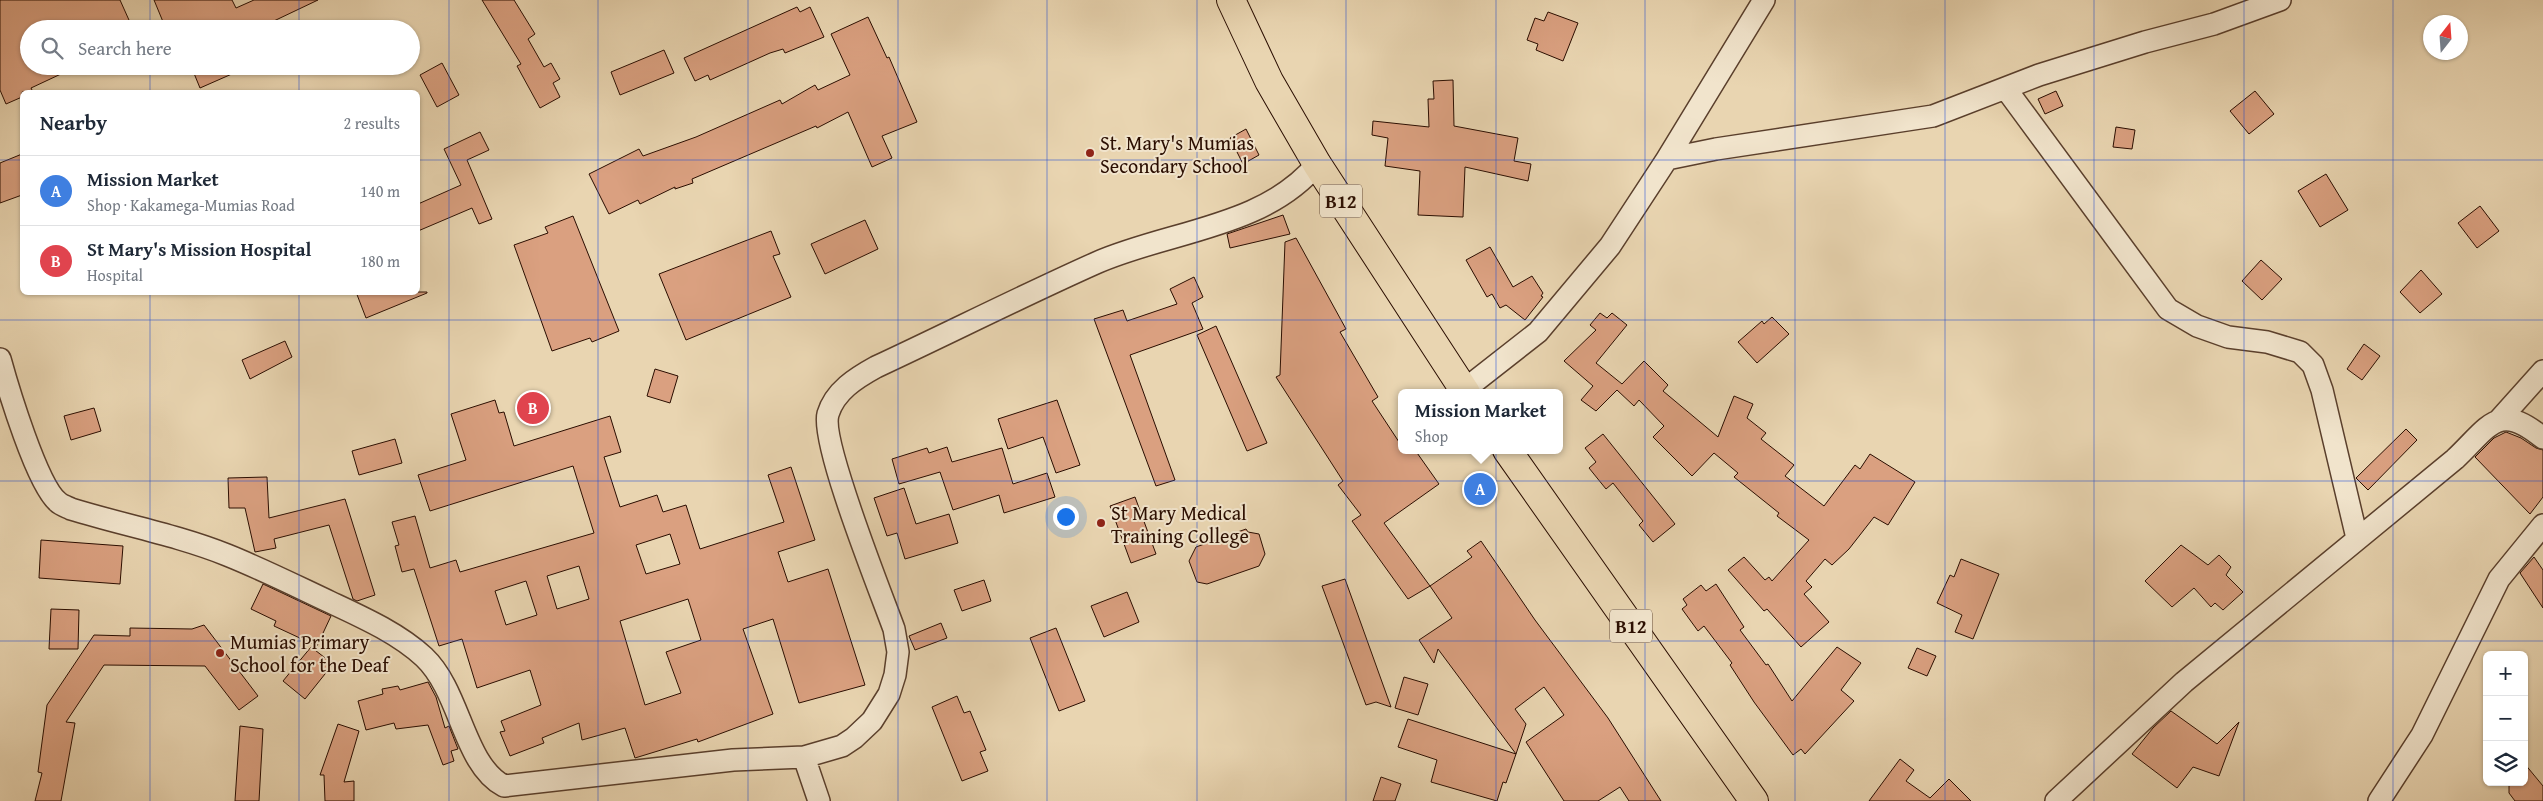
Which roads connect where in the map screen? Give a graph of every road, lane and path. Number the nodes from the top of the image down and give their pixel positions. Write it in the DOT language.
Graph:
graph roads {
  1 [pos="1231,0"];
  2 [pos="1764,0"];
  3 [pos="2280,0"];
  4 [pos="2006,89"];
  5 [pos="1667,159"];
  6 [pos="1317,164"];
  7 [pos="1,365"];
  8 [pos="2543,371"];
  9 [pos="1464,389"];
  10 [pos="1467,389"];
  11 [pos="2500,419"];
  12 [pos="2543,438"];
  13 [pos="1510,454"];
  14 [pos="2543,525"];
  15 [pos="2357,538"];
  16 [pos="804,757"];
  17 [pos="506,794"];
  18 [pos="819,801"];
  19 [pos="1754,801"];
  20 [pos="2056,801"];
  21 [pos="2379,801"];
  1 -- 6 [label="highway, B12"];
  2 -- 5 [label="street"];
  3 -- 4 [label="street"];
  4 -- 5 [label="street"];
  4 -- 15 [label="street"];
  5 -- 10 [label="street"];
  6 -- 9 [label="highway, B12"];
  6 -- 16 [label="street"];
  7 -- 17 [label="street"];
  8 -- 11 [label="street"];
  11 -- 12 [label="street"];
  11 -- 15 [label="street"];
  13 -- 19 [label="highway, B12"];
  14 -- 21 [label="street"];
  15 -- 20 [label="street"];
  16 -- 17 [label="street"];
  16 -- 18 [label="street"];
}
